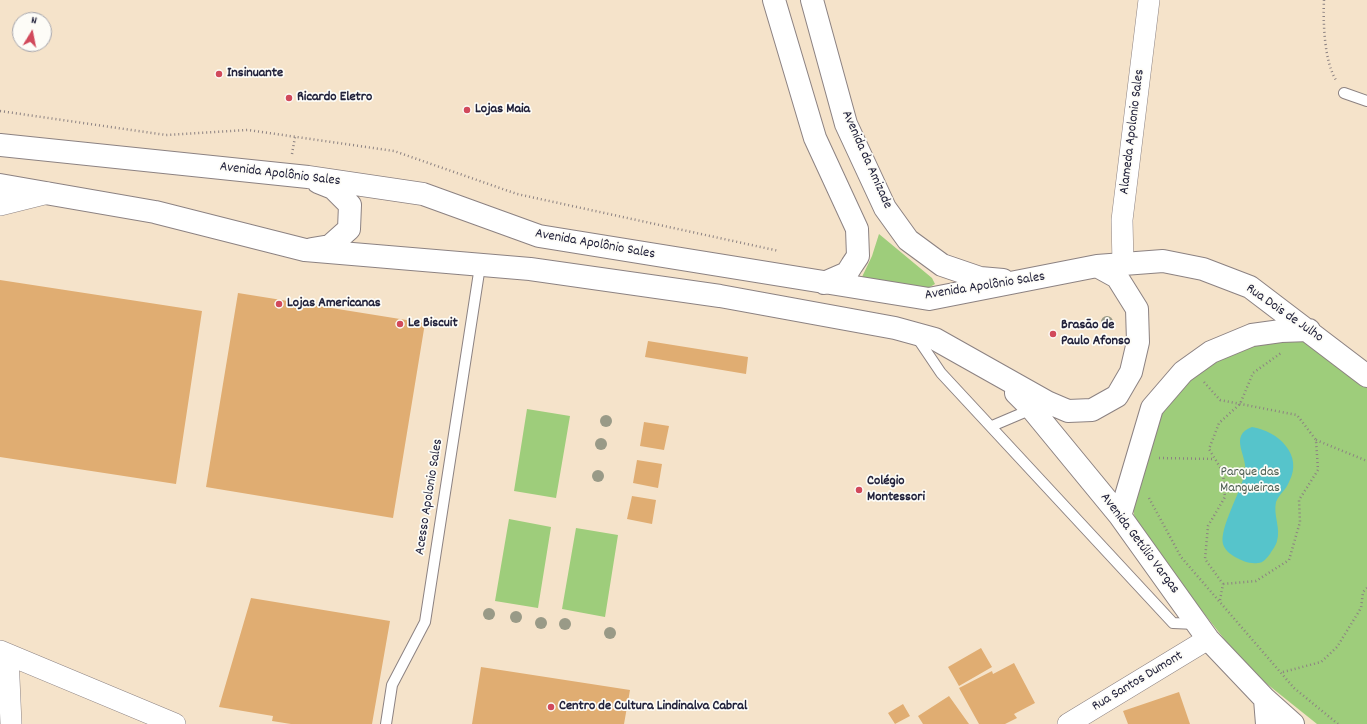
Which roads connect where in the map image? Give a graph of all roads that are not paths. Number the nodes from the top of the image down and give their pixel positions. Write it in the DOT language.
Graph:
graph roads {
  1 [pos="812,0"];
  2 [pos="1149,0"];
  3 [pos="774,4"];
  4 [pos="1344,93"];
  5 [pos="1367,101"];
  6 [pos="846,124"];
  7 [pos="816,138"];
  8 [pos="1,144"];
  9 [pos="308,177"];
  10 [pos="0,185"];
  11 [pos="48,193"];
  12 [pos="0,205"];
  13 [pos="305,250"];
  14 [pos="1123,264"];
  15 [pos="480,266"];
  16 [pos="1097,266"];
  17 [pos="1024,282"];
  18 [pos="824,283"];
  19 [pos="1309,330"];
  20 [pos="914,333"];
  21 [pos="996,372"];
  22 [pos="1367,376"];
  23 [pos="1032,409"];
  24 [pos="992,426"];
  25 [pos="1120,516"];
  26 [pos="1203,631"];
  27 [pos="4,654"];
  28 [pos="1264,699"];
  29 [pos="11,724"];
  30 [pos="175,724"];
  31 [pos="386,724"];
  32 [pos="1068,724"];
  33 [pos="1267,724"];
  34 [pos="1293,724"];
  1 -- 6 [label="street, Avenida da Amizade"];
  2 -- 14 [label="street, Alameda Apolonio Sales"];
  3 -- 7 [label="street"];
  4 -- 5 [label="lane"];
  6 -- 7 [label="street"];
  6 -- 17 [label="street, Avenida da Amizade"];
  7 -- 18 [label="street"];
  8 -- 9 [label="street, Avenida Apolônio Sales"];
  9 -- 13 [label="street"];
  9 -- 18 [label="street, Avenida Apolônio Sales"];
  10 -- 11 [label="street"];
  11 -- 12 [label="street"];
  11 -- 13 [label="street"];
  13 -- 15 [label="street"];
  14 -- 16 [label="street, Rua Dois de Julho"];
  14 -- 19 [label="street, Rua Dois de Julho"];
  15 -- 20 [label="street"];
  15 -- 31 [label="lane, Acesso Apolonio Sales"];
  16 -- 17 [label="street, Avenida Apolônio Sales"];
  16 -- 21 [label="street"];
  17 -- 18 [label="street, Avenida Apolônio Sales"];
  19 -- 22 [label="street, Rua Dois de Julho"];
  19 -- 25 [label="street"];
  20 -- 21 [label="street"];
  20 -- 24 [label="lane"];
  21 -- 23 [label="street, Avenida Getúlio Vargas"];
  23 -- 24 [label="lane"];
  23 -- 25 [label="street, Avenida Getúlio Vargas"];
  24 -- 26 [label="lane"];
  25 -- 26 [label="street, Avenida Getúlio Vargas"];
  26 -- 28 [label="street, Avenida Getúlio Vargas"];
  26 -- 32 [label="street, Rua Santos Dumont"];
  27 -- 29 [label="street"];
  27 -- 30 [label="street"];
  28 -- 33 [label="street"];
  28 -- 34 [label="street, Avenida Getúlio Vargas"];
}
